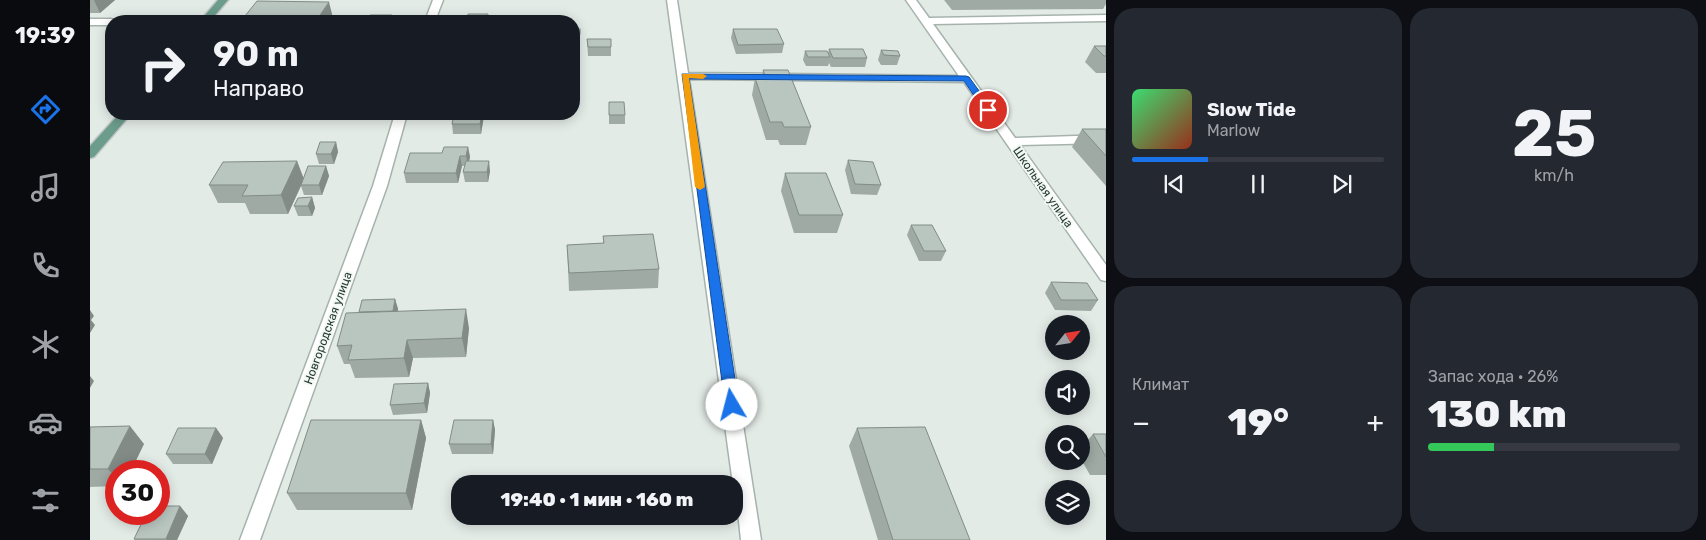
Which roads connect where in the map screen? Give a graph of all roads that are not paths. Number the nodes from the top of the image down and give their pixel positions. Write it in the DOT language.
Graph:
graph roads {
  1 [pos="223,0"];
  2 [pos="438,0"];
  3 [pos="672,0"];
  4 [pos="911,0"];
  5 [pos="210,15"];
  6 [pos="432,15"];
  7 [pos="1106,18"];
  8 [pos="925,21"];
  9 [pos="90,22"];
  10 [pos="105,22"];
  11 [pos="684,76"];
  12 [pos="966,78"];
  13 [pos="120,120"];
  14 [pos="399,120"];
  15 [pos="1106,139"];
  16 [pos="1011,142"];
  17 [pos="90,154"];
  18 [pos="1106,276"];
  19 [pos="250,540"];
  20 [pos="751,540"];
  1 -- 5 [label="main road"];
  2 -- 6 [label="street"];
  3 -- 11 [label="street"];
  4 -- 8 [label="street, Школьная улица"];
  7 -- 8 [label="street"];
  8 -- 12 [label="street, Школьная улица"];
  9 -- 10 [label="street"];
  11 -- 12 [label="street"];
  11 -- 20 [label="street"];
  12 -- 16 [label="street, Школьная улица"];
  13 -- 17 [label="main road"];
  14 -- 19 [label="street, Новгородская улица"];
  15 -- 16 [label="street"];
  16 -- 18 [label="street, Школьная улица"];
}
